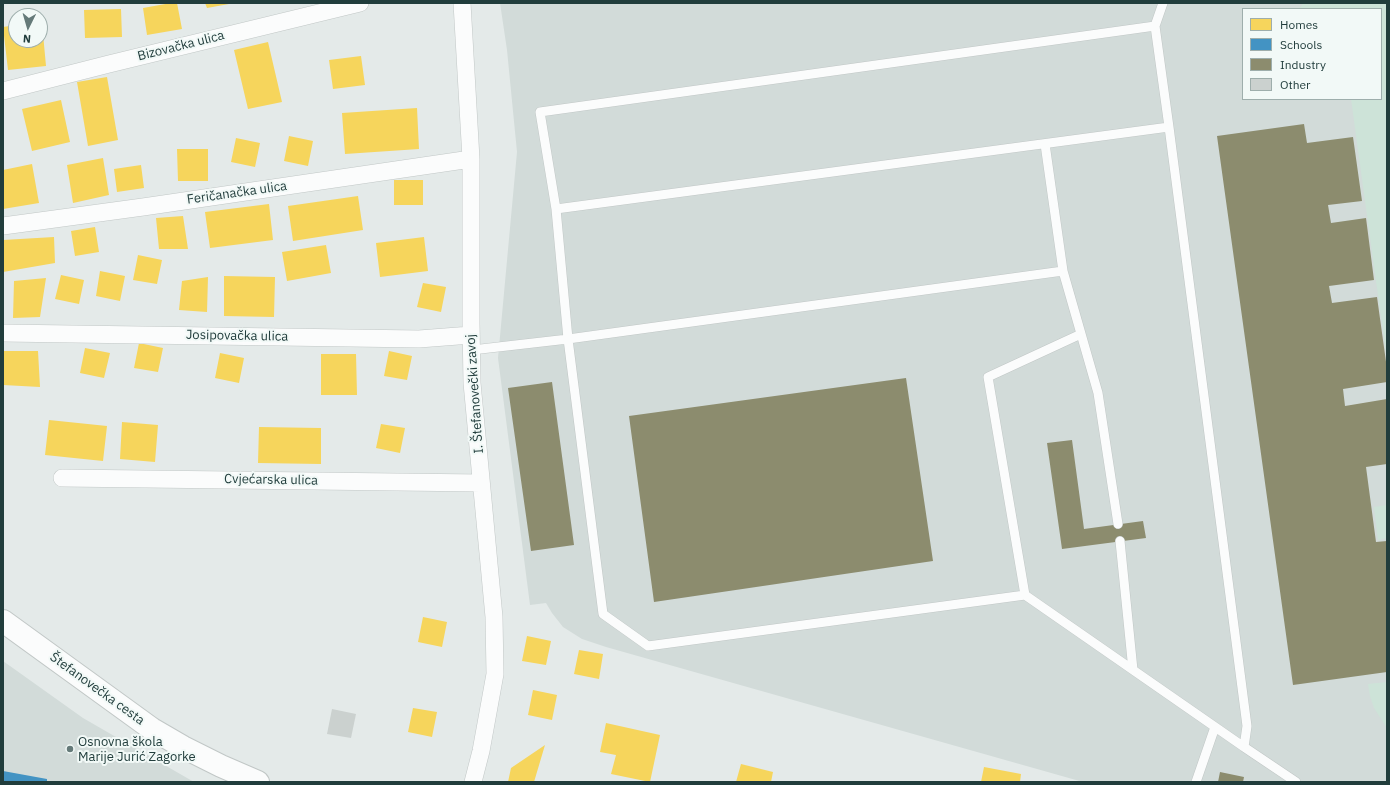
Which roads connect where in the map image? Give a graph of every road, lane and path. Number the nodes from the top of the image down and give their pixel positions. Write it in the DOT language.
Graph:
graph roads {
  1 [pos="360,3"];
  2 [pos="462,3"];
  3 [pos="1163,3"];
  4 [pos="1155,26"];
  5 [pos="3,91"];
  6 [pos="1169,127"];
  7 [pos="1046,144"];
  8 [pos="471,159"];
  9 [pos="556,209"];
  10 [pos="3,226"];
  11 [pos="1063,272"];
  12 [pos="3,333"];
  13 [pos="1081,334"];
  14 [pos="568,339"];
  15 [pos="471,343"];
  16 [pos="62,478"];
  17 [pos="481,483"];
  18 [pos="1118,524"];
  19 [pos="1120,541"];
  20 [pos="1024,595"];
  21 [pos="3,621"];
  22 [pos="1133,670"];
  23 [pos="1215,727"];
  24 [pos="1244,747"];
  25 [pos="258,782"];
  26 [pos="473,782"];
  27 [pos="1196,782"];
  28 [pos="1296,782"];
  1 -- 5 [label="street, Bizovačka ulica"];
  2 -- 8 [label="street, I. Štefanovečki zavoj"];
  3 -- 4 [label="lane"];
  4 -- 6 [label="lane"];
  4 -- 9 [label="lane"];
  6 -- 7 [label="lane"];
  6 -- 24 [label="lane"];
  7 -- 9 [label="lane"];
  7 -- 11 [label="lane"];
  8 -- 10 [label="street, Feričanačka ulica"];
  8 -- 15 [label="street, I. Štefanovečki zavoj"];
  9 -- 14 [label="lane"];
  11 -- 13 [label="lane"];
  11 -- 14 [label="lane"];
  12 -- 15 [label="street, Josipovačka ulica"];
  13 -- 18 [label="lane"];
  13 -- 20 [label="lane"];
  14 -- 15 [label="lane"];
  14 -- 20 [label="lane"];
  15 -- 17 [label="street, I. Štefanovečki zavoj"];
  16 -- 17 [label="street, Cvjećarska ulica"];
  17 -- 26 [label="street, I. Štefanovečki zavoj"];
  19 -- 22 [label="lane"];
  20 -- 22 [label="lane"];
  21 -- 25 [label="street, Štefanovečka cesta"];
  22 -- 23 [label="lane"];
  23 -- 24 [label="lane"];
  23 -- 27 [label="lane"];
  24 -- 28 [label="lane"];
}
